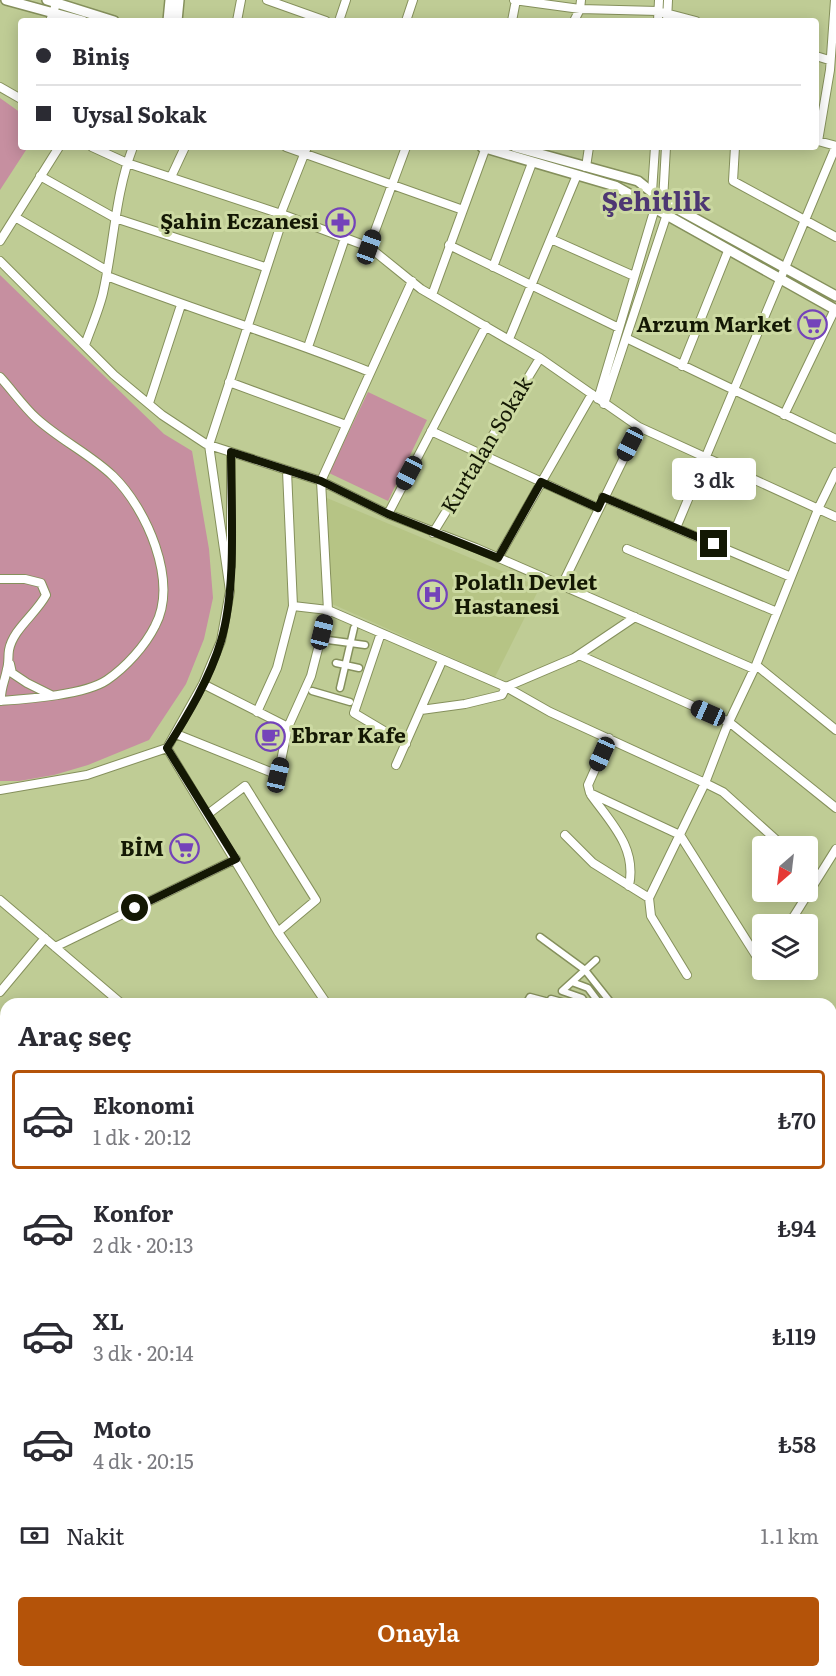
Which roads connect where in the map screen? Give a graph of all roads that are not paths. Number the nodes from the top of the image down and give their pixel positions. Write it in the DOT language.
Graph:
graph roads {
  1 [pos="6,0"];
  2 [pos="170,0"];
  3 [pos="179,0"];
  4 [pos="241,0"];
  5 [pos="267,0"];
  6 [pos="346,0"];
  7 [pos="413,0"];
  8 [pos="515,0"];
  9 [pos="581,0"];
  10 [pos="659,0"];
  11 [pos="668,0"];
  12 [pos="835,0"];
  13 [pos="53,7"];
  14 [pos="580,9"];
  15 [pos="664,15"];
  16 [pos="77,18"];
  17 [pos="101,18"];
  18 [pos="168,18"];
  19 [pos="177,18"];
  20 [pos="238,18"];
  21 [pos="318,18"];
  22 [pos="340,18"];
  23 [pos="407,18"];
  24 [pos="512,18"];
  25 [pos="576,18"];
  26 [pos="680,18"];
  27 [pos="834,26"];
  28 [pos="819,57"];
  29 [pos="829,60"];
  30 [pos="832,82"];
  31 [pos="0,87"];
  32 [pos="18,95"];
  33 [pos="836,146"];
  34 [pos="56,150"];
  35 [pos="99,150"];
  36 [pos="132,150"];
  37 [pos="184,150"];
  38 [pos="405,150"];
  39 [pos="483,150"];
  40 [pos="493,150"];
  41 [pos="526,150"];
  42 [pos="589,150"];
  43 [pos="655,150"];
  44 [pos="666,150"];
  45 [pos="735,150"];
  46 [pos="306,151"];
  47 [pos="127,163"];
  48 [pos="532,163"];
  49 [pos="586,167"];
  50 [pos="577,175"];
  51 [pos="40,176"];
  52 [pos="171,177"];
  53 [pos="392,185"];
  54 [pos="652,192"];
  55 [pos="663,201"];
  56 [pos="655,208"];
  57 [pos="462,210"];
  58 [pos="282,214"];
  59 [pos="666,214"];
  60 [pos="15,218"];
  61 [pos="115,219"];
  62 [pos="806,221"];
  63 [pos="836,237"];
  64 [pos="345,238"];
  65 [pos="551,239"];
  66 [pos="0,242"];
  67 [pos="449,245"];
  68 [pos="369,247"];
  69 [pos="728,251"];
  70 [pos="0,261"];
  71 [pos="266,267"];
  72 [pos="493,267"];
  73 [pos="785,267"];
  74 [pos="106,273"];
  75 [pos="634,276"];
  76 [pos="782,279"];
  77 [pos="412,282"];
  78 [pos="532,285"];
  79 [pos="432,295"];
  80 [pos="836,296"];
  81 [pos="181,305"];
  82 [pos="835,309"];
  83 [pos="247,326"];
  84 [pos="486,326"];
  85 [pos="619,328"];
  86 [pos="626,338"];
  87 [pos="509,339"];
  88 [pos="85,345"];
  89 [pos="308,347"];
  90 [pos="540,358"];
  91 [pos="682,366"];
  92 [pos="370,372"];
  93 [pos="0,377"];
  94 [pos="229,382"];
  95 [pos="733,390"];
  96 [pos="598,399"];
  97 [pos="150,403"];
  98 [pos="784,415"];
  99 [pos="346,425"];
  100 [pos="639,427"];
  101 [pos="431,431"];
  102 [pos="836,439"];
  103 [pos="209,445"];
  104 [pos="231,452"];
  105 [pos="481,454"];
  106 [pos="704,456"];
  107 [pos="287,471"];
  108 [pos="836,472"];
  109 [pos="321,481"];
  110 [pos="541,482"];
  111 [pos="603,497"];
  112 [pos="819,507"];
  113 [pos="598,508"];
  114 [pos="388,514"];
  115 [pos="836,517"];
  116 [pos="676,528"];
  117 [pos="433,533"];
  118 [pos="627,549"];
  119 [pos="498,558"];
  120 [pos="790,577"];
  121 [pos="0,579"];
  122 [pos="562,585"];
  123 [pos="231,591"];
  124 [pos="293,606"];
  125 [pos="328,610"];
  126 [pos="777,612"];
  127 [pos="635,617"];
  128 [pos="354,628"];
  129 [pos="381,633"];
  130 [pos="328,640"];
  131 [pos="350,643"];
  132 [pos="364,645"];
  133 [pos="579,655"];
  134 [pos="8,659"];
  135 [pos="442,661"];
  136 [pos="336,663"];
  137 [pos="345,665"];
  138 [pos="755,667"];
  139 [pos="359,668"];
  140 [pos="203,684"];
  141 [pos="506,687"];
  142 [pos="340,688"];
  143 [pos="0,689"];
  144 [pos="312,691"];
  145 [pos="52,695"];
  146 [pos="0,701"];
  147 [pos="350,702"];
  148 [pos="421,710"];
  149 [pos="257,712"];
  150 [pos="729,722"];
  151 [pos="288,727"];
  152 [pos="836,730"];
  153 [pos="176,734"];
  154 [pos="609,738"];
  155 [pos="406,744"];
  156 [pos="167,748"];
  157 [pos="396,765"];
  158 [pos="705,783"];
  159 [pos="1,792"];
  160 [pos="590,794"];
  161 [pos="836,808"];
  162 [pos="208,814"];
  163 [pos="565,835"];
  164 [pos="680,835"];
  165 [pos="772,836"];
  166 [pos="836,849"];
  167 [pos="236,859"];
  168 [pos="819,876"];
  169 [pos="629,886"];
  170 [pos="649,898"];
  171 [pos="0,900"];
  172 [pos="795,914"];
  173 [pos="278,932"];
  174 [pos="540,937"];
  175 [pos="45,938"];
  176 [pos="55,947"];
  177 [pos="752,949"];
  178 [pos="596,960"];
  179 [pos="585,970"];
  180 [pos="687,975"];
  181 [pos="572,982"];
  182 [pos="0,992"];
  183 [pos="115,998"];
  184 [pos="322,998"];
  185 [pos="582,998"];
  186 [pos="601,998"];
  187 [pos="603,998"];
  1 -- 13 [label="street"];
  2 -- 18 [label="street"];
  3 -- 19 [label="street"];
  4 -- 20 [label="street"];
  5 -- 21 [label="street"];
  6 -- 22 [label="street"];
  7 -- 23 [label="street"];
  8 -- 14 [label="street"];
  8 -- 24 [label="street"];
  9 -- 14 [label="street"];
  10 -- 15 [label="street"];
  11 -- 15 [label="street"];
  12 -- 27 [label="street"];
  13 -- 16 [label="street"];
  13 -- 17 [label="street"];
  14 -- 15 [label="street"];
  14 -- 25 [label="street"];
  15 -- 26 [label="street"];
  27 -- 29 [label="street"];
  28 -- 29 [label="street"];
  29 -- 30 [label="street"];
  30 -- 33 [label="street"];
  31 -- 32 [label="street"];
  33 -- 62 [label="street"];
  34 -- 51 [label="street"];
  35 -- 47 [label="street"];
  36 -- 47 [label="street"];
  37 -- 52 [label="street"];
  38 -- 53 [label="street"];
  39 -- 57 [label="street"];
  40 -- 48 [label="street"];
  41 -- 49 [label="street"];
  42 -- 49 [label="street"];
  43 -- 54 [label="street"];
  44 -- 55 [label="street"];
  45 -- 62 [label="street"];
  46 -- 53 [label="street"];
  46 -- 58 [label="street"];
  47 -- 52 [label="street"];
  47 -- 61 [label="street"];
  48 -- 50 [label="street"];
  48 -- 72 [label="street"];
  49 -- 54 [label="street"];
  50 -- 56 [label="street"];
  50 -- 65 [label="street"];
  51 -- 60 [label="street"];
  51 -- 61 [label="street"];
  52 -- 58 [label="street"];
  53 -- 57 [label="street"];
  53 -- 68 [label="street"];
  54 -- 55 [label="street"];
  54 -- 56 [label="street"];
  55 -- 59 [label="street"];
  55 -- 73 [label="street"];
  56 -- 59 [label="street"];
  56 -- 75 [label="street"];
  57 -- 67 [label="street"];
  58 -- 64 [label="street"];
  58 -- 71 [label="street"];
  59 -- 69 [label="street"];
  59 -- 86 [label="street"];
  60 -- 66 [label="street"];
  60 -- 74 [label="street"];
  61 -- 71 [label="street"];
  61 -- 74 [label="street"];
  62 -- 63 [label="street"];
  62 -- 73 [label="street"];
  64 -- 68 [label="street"];
  64 -- 89 [label="street"];
  65 -- 75 [label="street"];
  65 -- 78 [label="street"];
  67 -- 72 [label="street"];
  67 -- 79 [label="street"];
  68 -- 77 [label="street"];
  69 -- 76 [label="street"];
  69 -- 91 [label="street"];
  70 -- 88 [label="street"];
  71 -- 83 [label="street"];
  72 -- 78 [label="street"];
  73 -- 76 [label="street"];
  73 -- 80 [label="street"];
  74 -- 81 [label="street"];
  74 -- 88 [label="street"];
  75 -- 85 [label="street"];
  76 -- 82 [label="street"];
  76 -- 95 [label="street"];
  77 -- 79 [label="street"];
  77 -- 92 [label="street"];
  78 -- 85 [label="street"];
  78 -- 87 [label="street"];
  79 -- 84 [label="street"];
  81 -- 83 [label="street"];
  81 -- 97 [label="street"];
  82 -- 98 [label="street"];
  83 -- 89 [label="street"];
  83 -- 94 [label="street"];
  84 -- 87 [label="street"];
  84 -- 101 [label="street"];
  85 -- 96 [label="street"];
  86 -- 91 [label="street"];
  86 -- 96 [label="street"];
  87 -- 90 [label="street"];
  88 -- 97 [label="street"];
  89 -- 92 [label="street"];
  90 -- 96 [label="street"];
  90 -- 105 [label="street, Kurtalan Sokak"];
  91 -- 95 [label="street"];
  92 -- 99 [label="street"];
  93 -- 145 [label="street"];
  94 -- 99 [label="street"];
  94 -- 103 [label="street"];
  95 -- 98 [label="street"];
  95 -- 106 [label="street"];
  96 -- 100 [label="street"];
  96 -- 110 [label="street"];
  97 -- 103 [label="street"];
  98 -- 102 [label="street"];
  99 -- 109 [label="street"];
  100 -- 106 [label="street"];
  100 -- 111 [label="street"];
  101 -- 105 [label="street"];
  101 -- 114 [label="street"];
  103 -- 104 [label="street"];
  103 -- 123 [label="street"];
  104 -- 107 [label="street"];
  104 -- 123 [label="street"];
  105 -- 110 [label="street"];
  105 -- 117 [label="street, Kurtalan Sokak"];
  106 -- 112 [label="street"];
  106 -- 116 [label="street"];
  107 -- 109 [label="street"];
  107 -- 124 [label="street"];
  108 -- 112 [label="street"];
  109 -- 114 [label="street"];
  109 -- 125 [label="street"];
  110 -- 113 [label="street"];
  110 -- 119 [label="street"];
  111 -- 113 [label="street"];
  111 -- 116 [label="street"];
  112 -- 115 [label="street"];
  112 -- 120 [label="street"];
  113 -- 122 [label="street"];
  114 -- 117 [label="street"];
  116 -- 120 [label="street"];
  117 -- 119 [label="street"];
  118 -- 126 [label="street"];
  119 -- 122 [label="street"];
  120 -- 126 [label="street"];
  121 -- 134 [label="street"];
  122 -- 127 [label="street"];
  123 -- 140 [label="street"];
  124 -- 125 [label="street"];
  124 -- 149 [label="street"];
  125 -- 129 [label="street"];
  125 -- 151 [label="street"];
  126 -- 138 [label="street"];
  127 -- 133 [label="street"];
  127 -- 138 [label="street"];
  128 -- 131 [label="street"];
  129 -- 135 [label="street"];
  129 -- 155 [label="street"];
  130 -- 131 [label="street"];
  131 -- 132 [label="street"];
  131 -- 137 [label="street"];
  133 -- 141 [label="street"];
  133 -- 150 [label="street"];
  134 -- 143 [label="street"];
  134 -- 145 [label="street"];
  135 -- 141 [label="street"];
  135 -- 148 [label="street"];
  136 -- 137 [label="street"];
  137 -- 139 [label="street"];
  137 -- 142 [label="street"];
  138 -- 150 [label="street"];
  138 -- 152 [label="street"];
  140 -- 149 [label="street"];
  140 -- 153 [label="street"];
  141 -- 148 [label="street"];
  141 -- 154 [label="street"];
  143 -- 146 [label="street"];
  144 -- 147 [label="street"];
  145 -- 146 [label="street"];
  148 -- 155 [label="street"];
  149 -- 151 [label="street"];
  150 -- 158 [label="street"];
  150 -- 161 [label="street"];
  151 -- 153 [label="street"];
  153 -- 156 [label="street"];
  154 -- 158 [label="street"];
  154 -- 160 [label="street"];
  155 -- 157 [label="street"];
  156 -- 159 [label="street"];
  156 -- 162 [label="street"];
  158 -- 164 [label="street"];
  158 -- 165 [label="street"];
  160 -- 164 [label="street"];
  160 -- 169 [label="street"];
  162 -- 167 [label="street"];
  162 -- 173 [label="street"];
  163 -- 169 [label="street"];
  164 -- 170 [label="street"];
  164 -- 177 [label="street"];
  166 -- 168 [label="street"];
  167 -- 173 [label="street"];
  167 -- 176 [label="street"];
  168 -- 172 [label="street"];
  169 -- 170 [label="street"];
  170 -- 180 [label="street"];
  171 -- 175 [label="street"];
  173 -- 184 [label="street"];
  174 -- 179 [label="street"];
  175 -- 176 [label="street"];
  175 -- 182 [label="street"];
  176 -- 183 [label="street"];
  178 -- 179 [label="street"];
  179 -- 181 [label="street"];
  179 -- 187 [label="street"];
  181 -- 185 [label="street"];
  181 -- 186 [label="street"];
}
